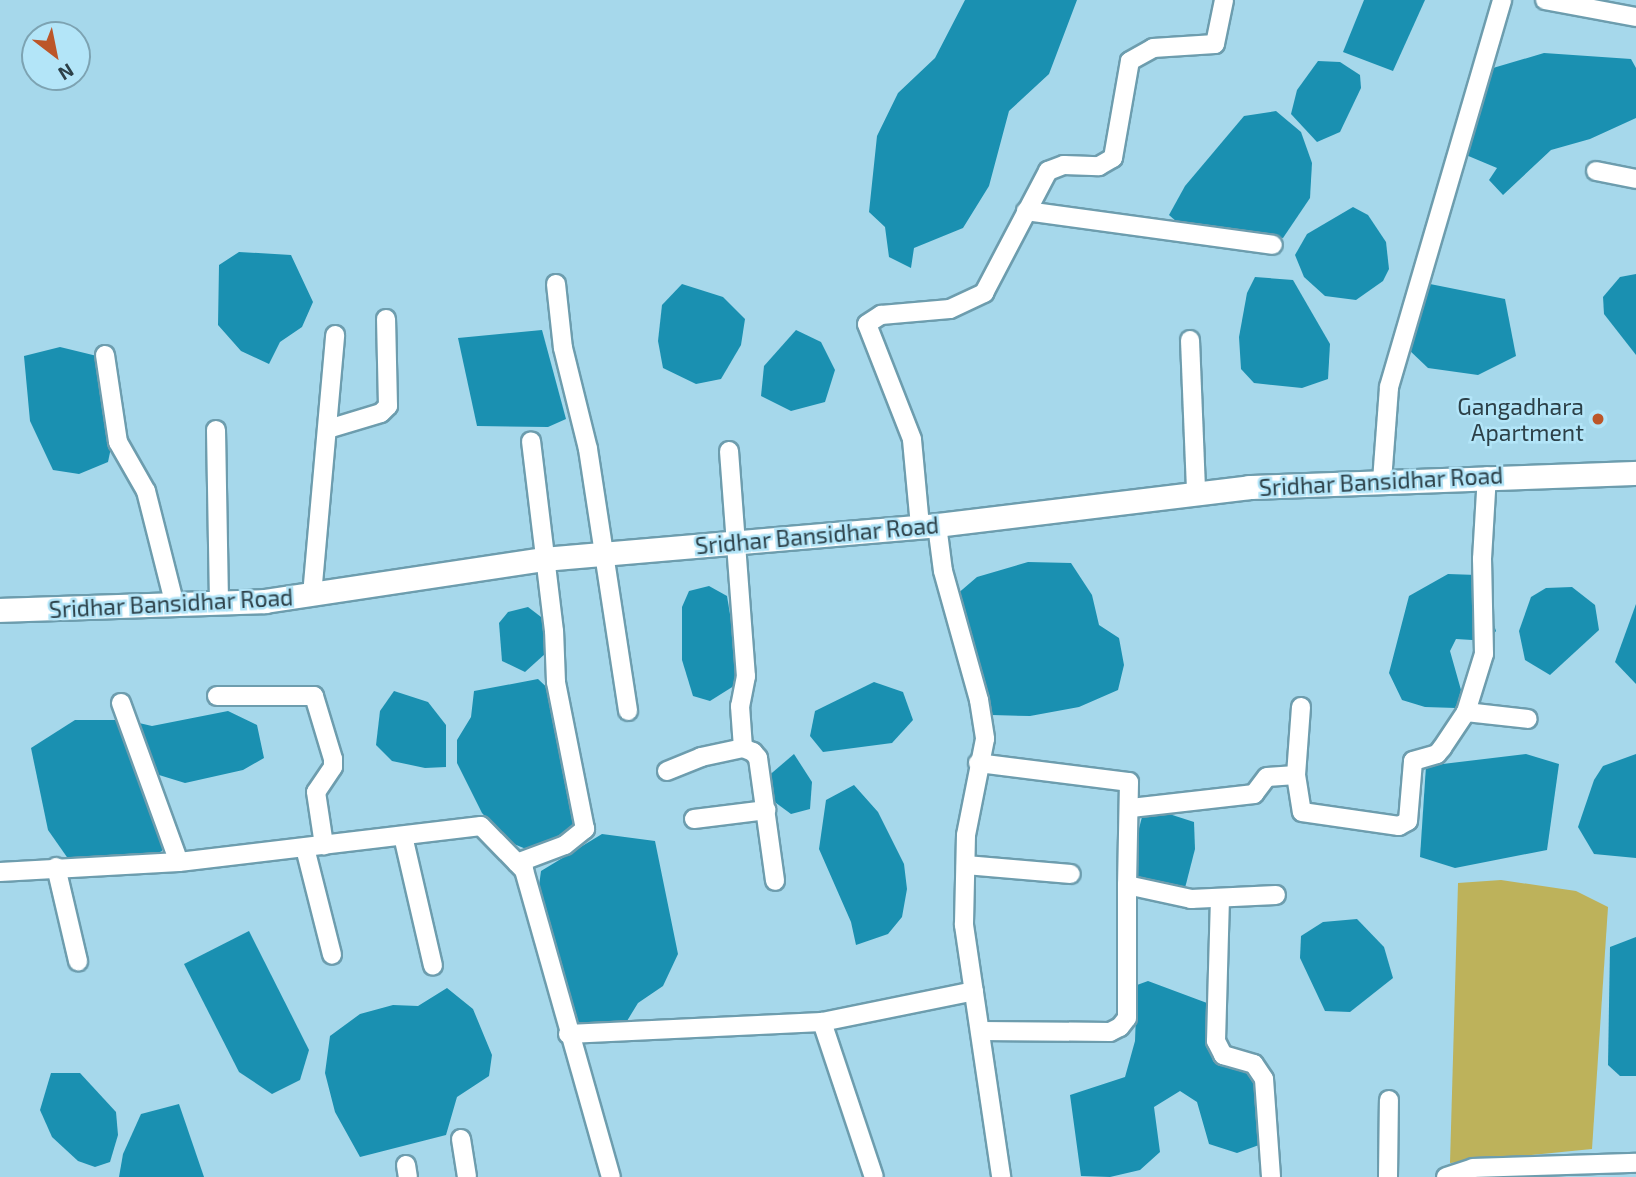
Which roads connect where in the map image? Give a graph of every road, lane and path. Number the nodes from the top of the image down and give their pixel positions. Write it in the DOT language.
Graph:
graph roads {
  1 [pos="1224,0"];
  2 [pos="1502,0"];
  3 [pos="1554,1"];
  4 [pos="1636,17"];
  5 [pos="1596,171"];
  6 [pos="1636,179"];
  7 [pos="1026,211"];
  8 [pos="1273,245"];
  9 [pos="556,284"];
  10 [pos="386,319"];
  11 [pos="335,335"];
  12 [pos="1190,340"];
  13 [pos="105,355"];
  14 [pos="328,429"];
  15 [pos="216,430"];
  16 [pos="531,441"];
  17 [pos="729,451"];
  18 [pos="1636,473"];
  19 [pos="1487,476"];
  20 [pos="1382,481"];
  21 [pos="1196,492"];
  22 [pos="928,525"];
  23 [pos="738,543"];
  24 [pos="602,553"];
  25 [pos="543,559"];
  26 [pos="312,595"];
  27 [pos="219,605"];
  28 [pos="175,606"];
  29 [pos="0,610"];
  30 [pos="217,696"];
  31 [pos="121,703"];
  32 [pos="1301,707"];
  33 [pos="628,712"];
  34 [pos="1466,712"];
  35 [pos="1528,719"];
  36 [pos="743,748"];
  37 [pos="978,763"];
  38 [pos="667,771"];
  39 [pos="1296,775"];
  40 [pos="1131,808"];
  41 [pos="765,810"];
  42 [pos="694,819"];
  43 [pos="403,835"];
  44 [pos="324,845"];
  45 [pos="305,848"];
  46 [pos="178,862"];
  47 [pos="517,863"];
  48 [pos="966,865"];
  49 [pos="56,867"];
  50 [pos="0,872"];
  51 [pos="1071,874"];
  52 [pos="775,881"];
  53 [pos="1127,885"];
  54 [pos="1276,895"];
  55 [pos="1220,898"];
  56 [pos="332,955"];
  57 [pos="78,961"];
  58 [pos="433,966"];
  59 [pos="974,991"];
  60 [pos="821,1022"];
  61 [pos="979,1031"];
  62 [pos="568,1034"];
  63 [pos="1389,1100"];
  64 [pos="461,1139"];
  65 [pos="1636,1163"];
  66 [pos="467,1177"];
  67 [pos="611,1177"];
  68 [pos="874,1177"];
  69 [pos="1002,1177"];
  70 [pos="1270,1177"];
  71 [pos="1388,1177"];
  72 [pos="1446,1177"];
  1 -- 7 [label="street"];
  2 -- 20 [label="street"];
  3 -- 4 [label="street"];
  5 -- 6 [label="street"];
  7 -- 8 [label="street"];
  7 -- 22 [label="street"];
  9 -- 24 [label="street"];
  10 -- 14 [label="street"];
  11 -- 14 [label="street"];
  12 -- 21 [label="street"];
  13 -- 28 [label="street"];
  14 -- 26 [label="street"];
  15 -- 27 [label="street"];
  16 -- 25 [label="street"];
  17 -- 23 [label="street"];
  18 -- 19 [label="street, Sridhar Bansidhar Road"];
  19 -- 20 [label="street, Sridhar Bansidhar Road"];
  19 -- 34 [label="street"];
  20 -- 21 [label="street, Sridhar Bansidhar Road"];
  21 -- 22 [label="street, Sridhar Bansidhar Road"];
  22 -- 23 [label="street, Sridhar Bansidhar Road"];
  22 -- 37 [label="street"];
  23 -- 24 [label="street, Sridhar Bansidhar Road"];
  23 -- 36 [label="street"];
  24 -- 25 [label="street, Sridhar Bansidhar Road"];
  24 -- 33 [label="street"];
  25 -- 26 [label="street, Sridhar Bansidhar Road"];
  25 -- 47 [label="street"];
  26 -- 27 [label="street, Sridhar Bansidhar Road"];
  27 -- 28 [label="street, Sridhar Bansidhar Road"];
  28 -- 29 [label="street, Sridhar Bansidhar Road"];
  30 -- 44 [label="street"];
  31 -- 46 [label="street"];
  32 -- 39 [label="street"];
  34 -- 35 [label="street"];
  34 -- 39 [label="street"];
  36 -- 38 [label="street"];
  36 -- 41 [label="street"];
  37 -- 40 [label="street"];
  37 -- 48 [label="street"];
  39 -- 40 [label="street"];
  40 -- 53 [label="street"];
  41 -- 42 [label="street"];
  41 -- 52 [label="street"];
  43 -- 44 [label="street"];
  43 -- 47 [label="street"];
  43 -- 58 [label="street"];
  44 -- 45 [label="street"];
  45 -- 46 [label="street"];
  45 -- 56 [label="street"];
  46 -- 49 [label="street"];
  47 -- 62 [label="street"];
  48 -- 51 [label="street"];
  48 -- 59 [label="street"];
  49 -- 50 [label="street"];
  49 -- 57 [label="street"];
  53 -- 55 [label="street"];
  53 -- 61 [label="street"];
  54 -- 55 [label="street"];
  55 -- 70 [label="street"];
  59 -- 60 [label="street"];
  59 -- 61 [label="street"];
  60 -- 62 [label="street"];
  60 -- 68 [label="street"];
  61 -- 69 [label="street"];
  62 -- 67 [label="street"];
  63 -- 71 [label="street"];
  64 -- 66 [label="street"];
  65 -- 72 [label="street"];
}
